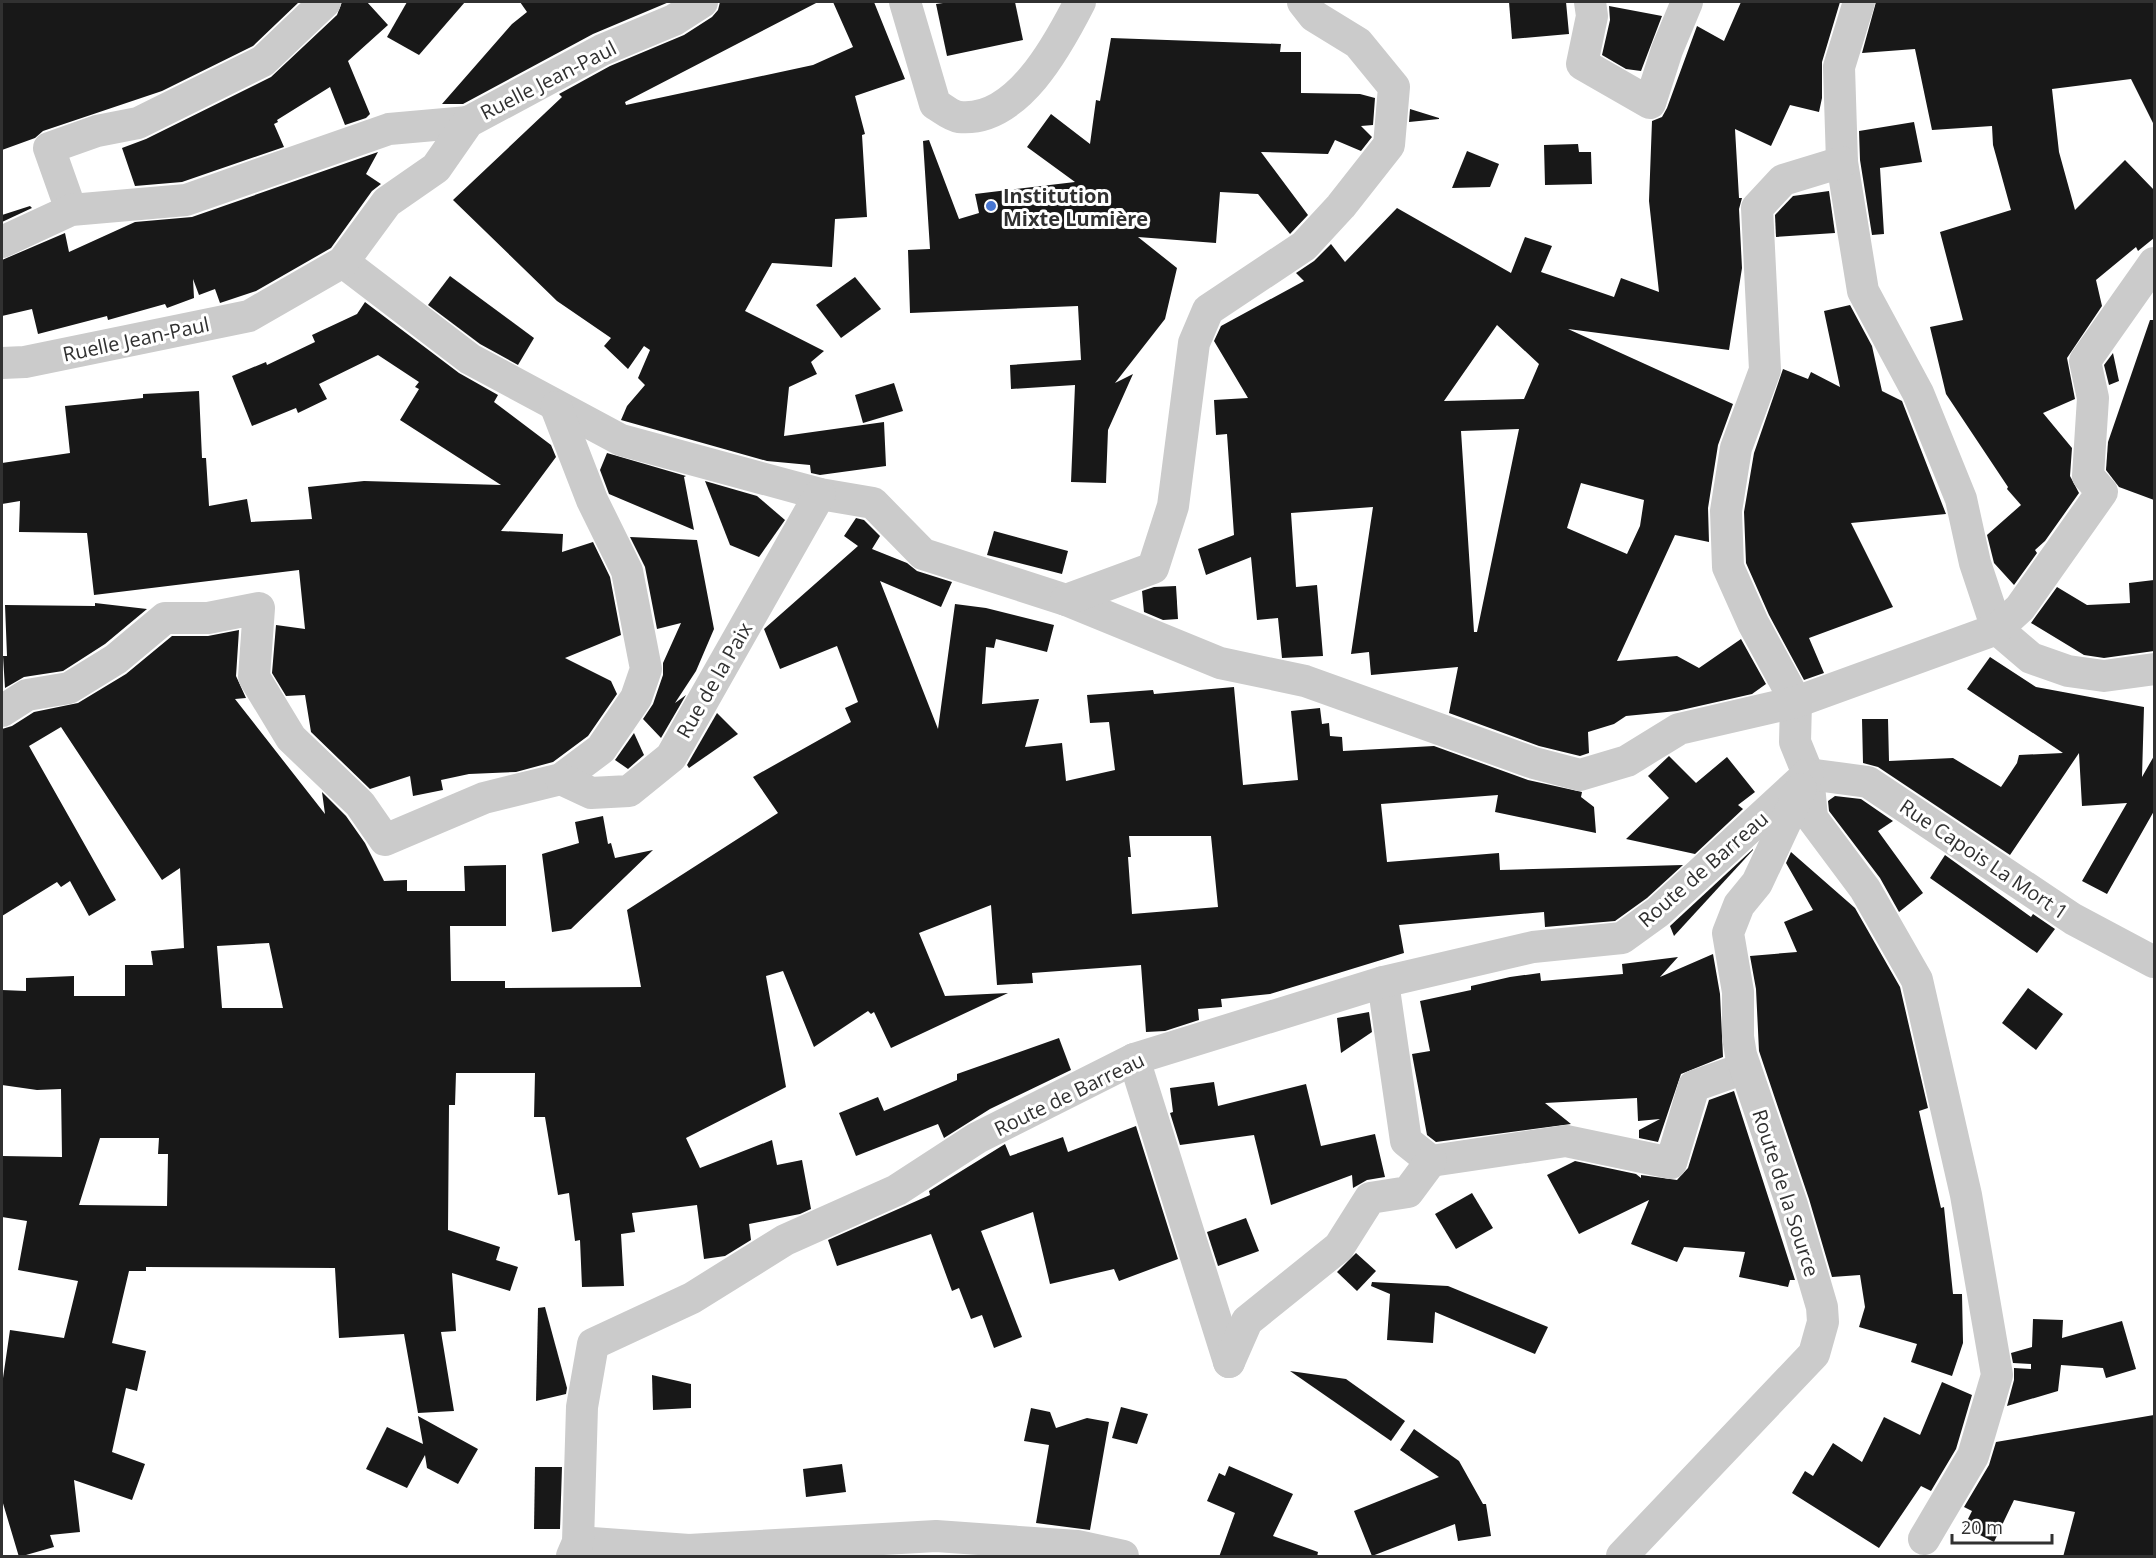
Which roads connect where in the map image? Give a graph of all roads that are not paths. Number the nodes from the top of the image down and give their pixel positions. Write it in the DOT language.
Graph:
graph roads {
  1 [pos="325,2"];
  2 [pos="702,2"];
  3 [pos="905,2"];
  4 [pos="1080,2"];
  5 [pos="1303,2"];
  6 [pos="1590,2"];
  7 [pos="1687,2"];
  8 [pos="1859,2"];
  9 [pos="468,122"];
  10 [pos="1842,162"];
  11 [pos="71,210"];
  12 [pos="2,242"];
  13 [pos="343,262"];
  14 [pos="2154,263"];
  15 [pos="2,363"];
  16 [pos="556,408"];
  17 [pos="820,495"];
  18 [pos="1066,600"];
  19 [pos="1997,628"];
  20 [pos="2154,669"];
  21 [pos="1796,702"];
  22 [pos="2,711"];
  23 [pos="1808,774"];
  24 [pos="561,779"];
  25 [pos="2154,962"];
  26 [pos="1383,982"];
  27 [pos="1134,1059"];
  28 [pos="1745,1068"];
  29 [pos="1431,1161"];
  30 [pos="1924,1539"];
  31 [pos="575,1549"];
  32 [pos="1077,1551"];
  33 [pos="1622,1556"];
  34 [pos="1123,1557"];
  1 -- 11 [label="street"];
  2 -- 9 [label="street, Ruelle Jean-Paul"];
  3 -- 4 [label="street"];
  5 -- 18 [label="street"];
  6 -- 7 [label="street"];
  8 -- 10 [label="street"];
  9 -- 11 [label="street"];
  9 -- 13 [label="street, Ruelle Jean-Paul"];
  10 -- 19 [label="street"];
  10 -- 21 [label="street"];
  11 -- 12 [label="street"];
  13 -- 15 [label="street, Ruelle Jean-Paul"];
  13 -- 16 [label="street"];
  14 -- 19 [label="street"];
  16 -- 17 [label="street"];
  16 -- 24 [label="street"];
  17 -- 18 [label="street"];
  17 -- 24 [label="street, Rue de la Paix"];
  18 -- 21 [label="street"];
  19 -- 20 [label="street"];
  19 -- 21 [label="street"];
  21 -- 23 [label="street"];
  22 -- 24 [label="street"];
  23 -- 25 [label="street, Rue Capois La Mort 1"];
  23 -- 26 [label="street, Route de Barreau"];
  23 -- 28 [label="street, Route de la Source"];
  23 -- 30 [label="street"];
  26 -- 27 [label="street, Route de Barreau"];
  26 -- 29 [label="street"];
  27 -- 29 [label="street"];
  27 -- 31 [label="street, Route de Barreau"];
  28 -- 29 [label="street"];
  28 -- 33 [label="street, Route de la Source"];
  31 -- 32 [label="street"];
  32 -- 34 [label="street"];
}
